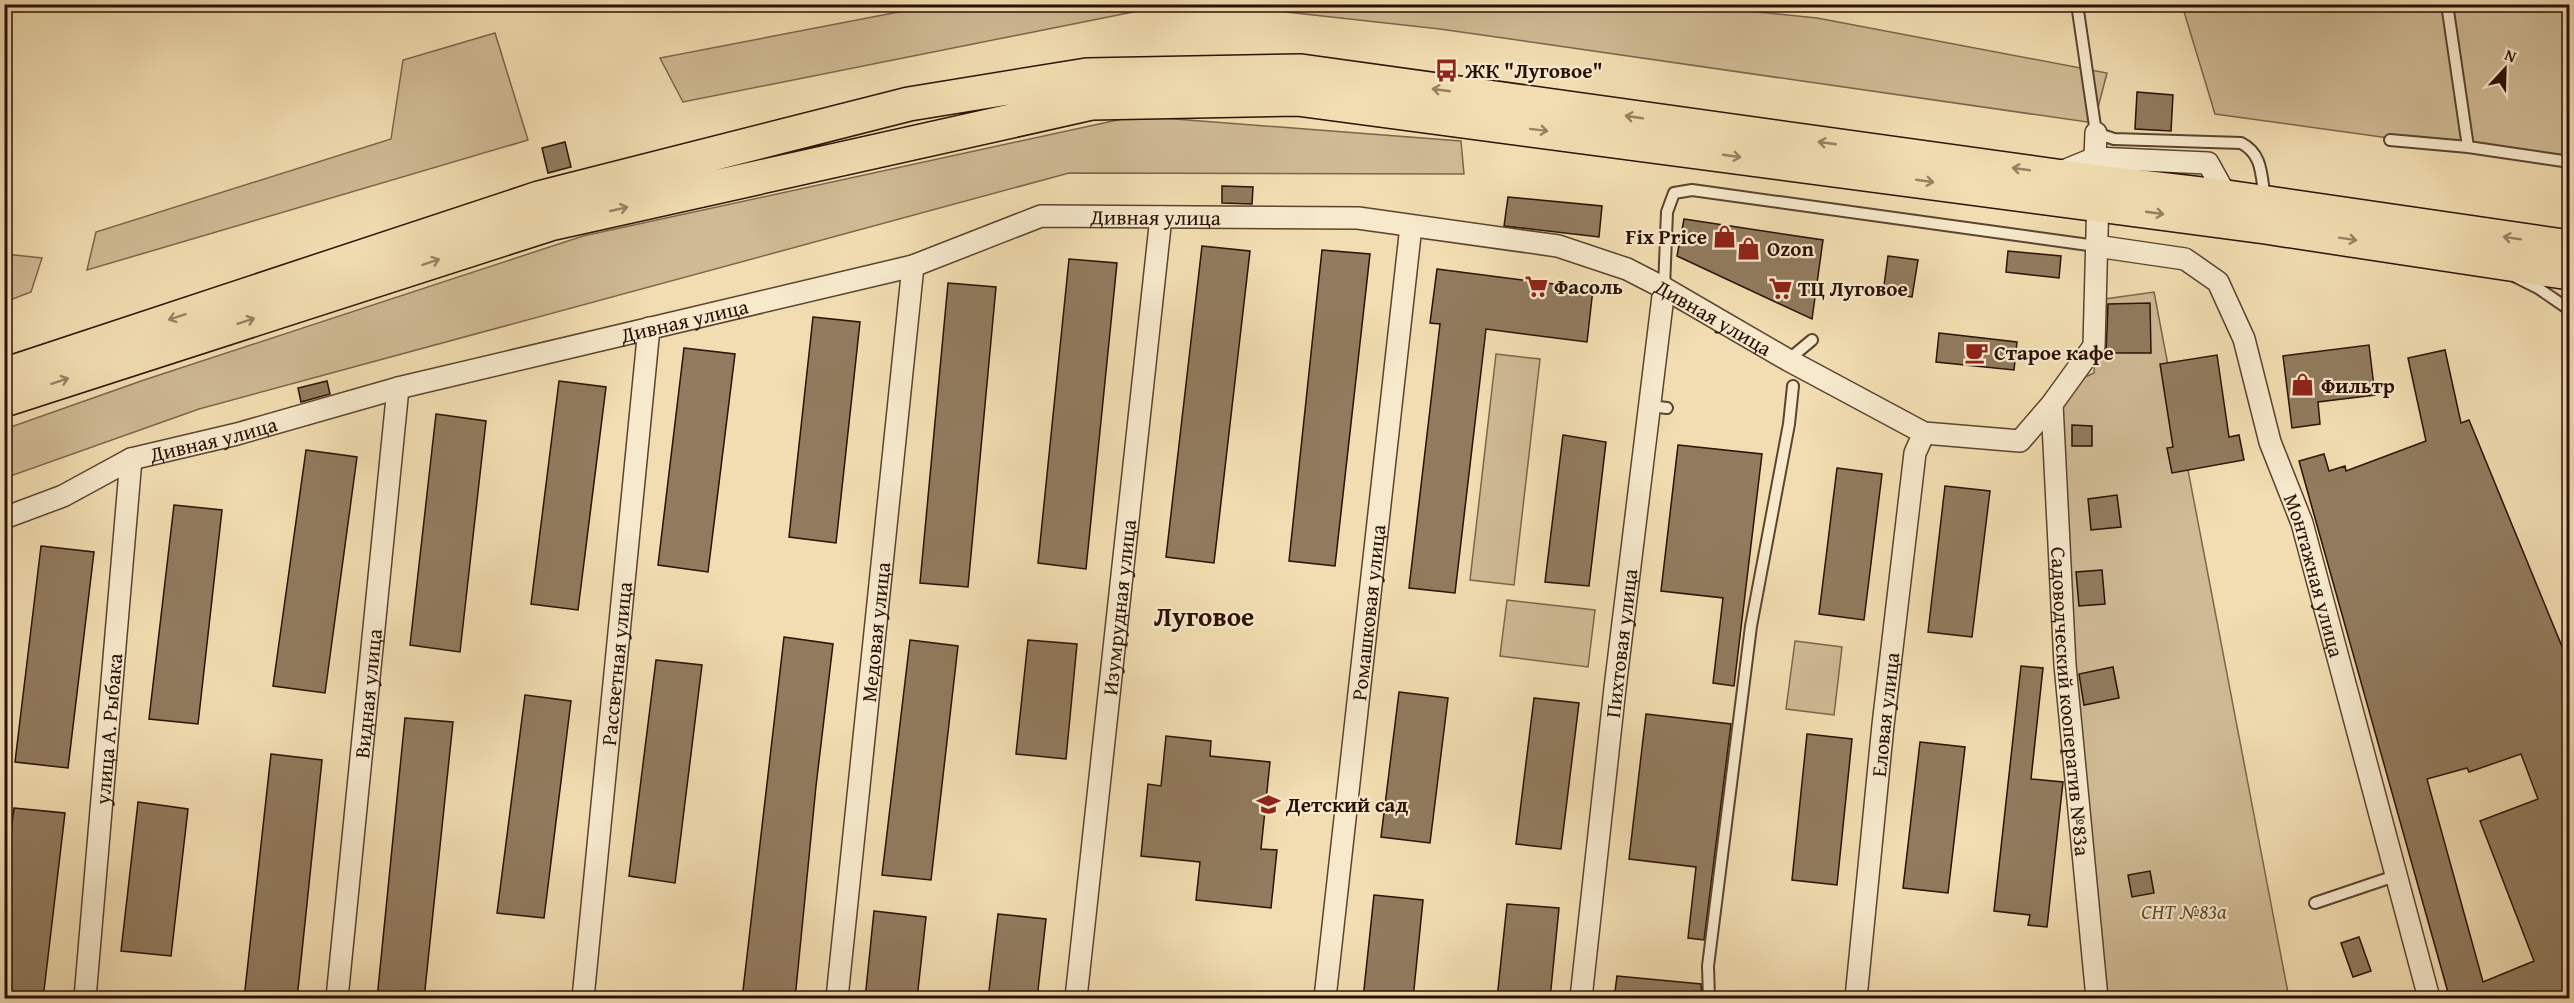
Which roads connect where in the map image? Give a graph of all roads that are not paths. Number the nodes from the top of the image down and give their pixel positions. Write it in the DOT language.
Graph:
graph roads {
  1 [pos="2077,4"];
  2 [pos="2447,4"];
  3 [pos="2096,133"];
  4 [pos="2390,140"];
  5 [pos="2468,147"];
  6 [pos="2570,162"];
  7 [pos="2097,182"];
  8 [pos="2266,202"];
  9 [pos="1161,217"];
  10 [pos="1411,226"];
  11 [pos="2096,246"];
  12 [pos="2570,247"];
  13 [pos="2475,258"];
  14 [pos="913,266"];
  15 [pos="2570,273"];
  16 [pos="1664,288"];
  17 [pos="2570,310"];
  18 [pos="649,328"];
  19 [pos="1812,340"];
  20 [pos="1788,360"];
  21 [pos="4,375"];
  22 [pos="1793,386"];
  23 [pos="398,388"];
  24 [pos="4,400"];
  25 [pos="2052,404"];
  26 [pos="1924,433"];
  27 [pos="131,459"];
  28 [pos="4,518"];
  29 [pos="2395,876"];
  30 [pos="2315,903"];
  31 [pos="85,999"];
  32 [pos="337,999"];
  33 [pos="583,999"];
  34 [pos="837,999"];
  35 [pos="1076,999"];
  36 [pos="1325,999"];
  37 [pos="1581,999"];
  38 [pos="1709,999"];
  39 [pos="1856,999"];
  40 [pos="2097,999"];
  41 [pos="2429,999"];
  1 -- 3 [label="lane"];
  2 -- 5 [label="lane"];
  3 -- 7 [label="street, Дивная улица"];
  3 -- 8 [label="lane"];
  4 -- 5 [label="lane"];
  5 -- 6 [label="lane"];
  7 -- 8 [label="main road"];
  7 -- 11 [label="street, Дивная улица"];
  7 -- 13 [label="main road, one-way"];
  7 -- 21 [label="main road, one-way"];
  24 -- 7 [label="main road, one-way"];
  12 -- 8 [label="main road, one-way"];
  9 -- 10 [label="street, Дивная улица"];
  9 -- 14 [label="street, Дивная улица"];
  9 -- 35 [label="street, Изумрудная улица"];
  10 -- 16 [label="street, Дивная улица"];
  10 -- 36 [label="street, Ромашковая улица"];
  11 -- 16 [label="lane"];
  11 -- 25 [label="street, Дивная улица"];
  11 -- 29 [label="street, Монтажная улица"];
  13 -- 15 [label="main road"];
  13 -- 17 [label="lane"];
  14 -- 18 [label="street, Дивная улица"];
  14 -- 34 [label="street, Медовая улица"];
  16 -- 20 [label="street, Дивная улица"];
  16 -- 37 [label="street, Пихтовая улица"];
  18 -- 23 [label="street, Дивная улица"];
  18 -- 33 [label="street, Рассветная улица"];
  19 -- 20 [label="lane"];
  20 -- 26 [label="street, Дивная улица"];
  22 -- 38 [label="lane"];
  23 -- 27 [label="street, Дивная улица"];
  23 -- 32 [label="street, Видная улица"];
  25 -- 26 [label="street, Дивная улица"];
  25 -- 40 [label="street, Садоводческий кооператив №83а"];
  26 -- 39 [label="street, Еловая улица"];
  27 -- 28 [label="street, Дивная улица"];
  27 -- 31 [label="street, улица А. Рыбака"];
  29 -- 30 [label="lane"];
  29 -- 41 [label="street, Монтажная улица"];
}
